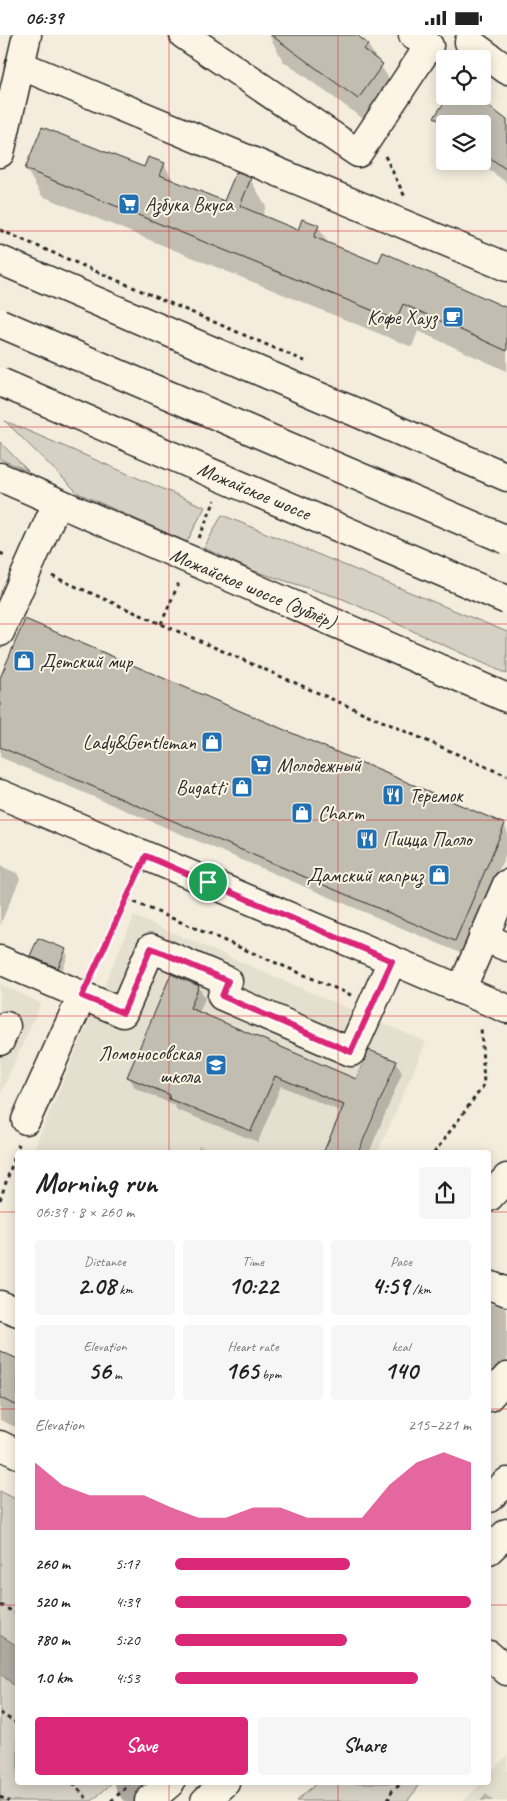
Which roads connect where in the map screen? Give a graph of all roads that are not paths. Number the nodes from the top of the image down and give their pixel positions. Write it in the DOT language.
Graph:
graph roads {
  1 [pos="27,35"];
  2 [pos="184,35"];
  3 [pos="413,35"];
  4 [pos="469,42"];
  5 [pos="20,65"];
  6 [pos="507,70"];
  7 [pos="0,153"];
  8 [pos="0,260"];
  9 [pos="507,267"];
  10 [pos="0,323"];
  11 [pos="0,381"];
  12 [pos="0,477"];
  13 [pos="507,477"];
  14 [pos="58,503"];
  15 [pos="507,540"];
  16 [pos="507,600"];
  17 [pos="0,633"];
  18 [pos="507,698"];
  19 [pos="0,793"];
  20 [pos="507,885"];
  21 [pos="495,942"];
  22 [pos="0,960"];
  23 [pos="392,961"];
  24 [pos="461,990"];
  25 [pos="82,996"];
  26 [pos="507,1009"];
  27 [pos="26,1121"];
  28 [pos="507,1178"];
  29 [pos="491,1195"];
  30 [pos="491,1286"];
  31 [pos="507,1292"];
  32 [pos="0,1305"];
  33 [pos="15,1311"];
  34 [pos="507,1377"];
  35 [pos="491,1395"];
  36 [pos="0,1445"];
  37 [pos="15,1452"];
  38 [pos="507,1482"];
  39 [pos="491,1496"];
  40 [pos="507,1533"];
  41 [pos="491,1548"];
  42 [pos="491,1657"];
  43 [pos="507,1671"];
  44 [pos="168,1785"];
  45 [pos="223,1785"];
  46 [pos="149,1801"];
  47 [pos="205,1801"];
  1 -- 5 [label="main road"];
  2 -- 3 [label="main road"];
  4 -- 6 [label="main road"];
  5 -- 7 [label="main road"];
  5 -- 9 [label="main road"];
  8 -- 13 [label="main road"];
  10 -- 15 [label="main road, bridge"];
  11 -- 16 [label="main road, Можайское шоссе, bridge"];
  12 -- 14 [label="main road, Можайское шоссе (дублёр)"];
  14 -- 17 [label="main road"];
  14 -- 18 [label="main road, Можайское шоссе (дублёр)"];
  19 -- 23 [label="main road"];
  20 -- 21 [label="main road"];
  21 -- 24 [label="main road"];
  22 -- 25 [label="main road"];
  23 -- 24 [label="main road"];
  23 -- 25 [label="main road"];
  24 -- 26 [label="main road"];
  25 -- 27 [label="main road"];
  28 -- 29 [label="main road"];
  30 -- 31 [label="main road"];
  32 -- 33 [label="main road"];
  34 -- 35 [label="main road"];
  36 -- 37 [label="main road"];
  38 -- 39 [label="main road"];
  40 -- 41 [label="main road"];
  42 -- 43 [label="main road"];
  44 -- 46 [label="main road"];
  45 -- 47 [label="main road"];
}
